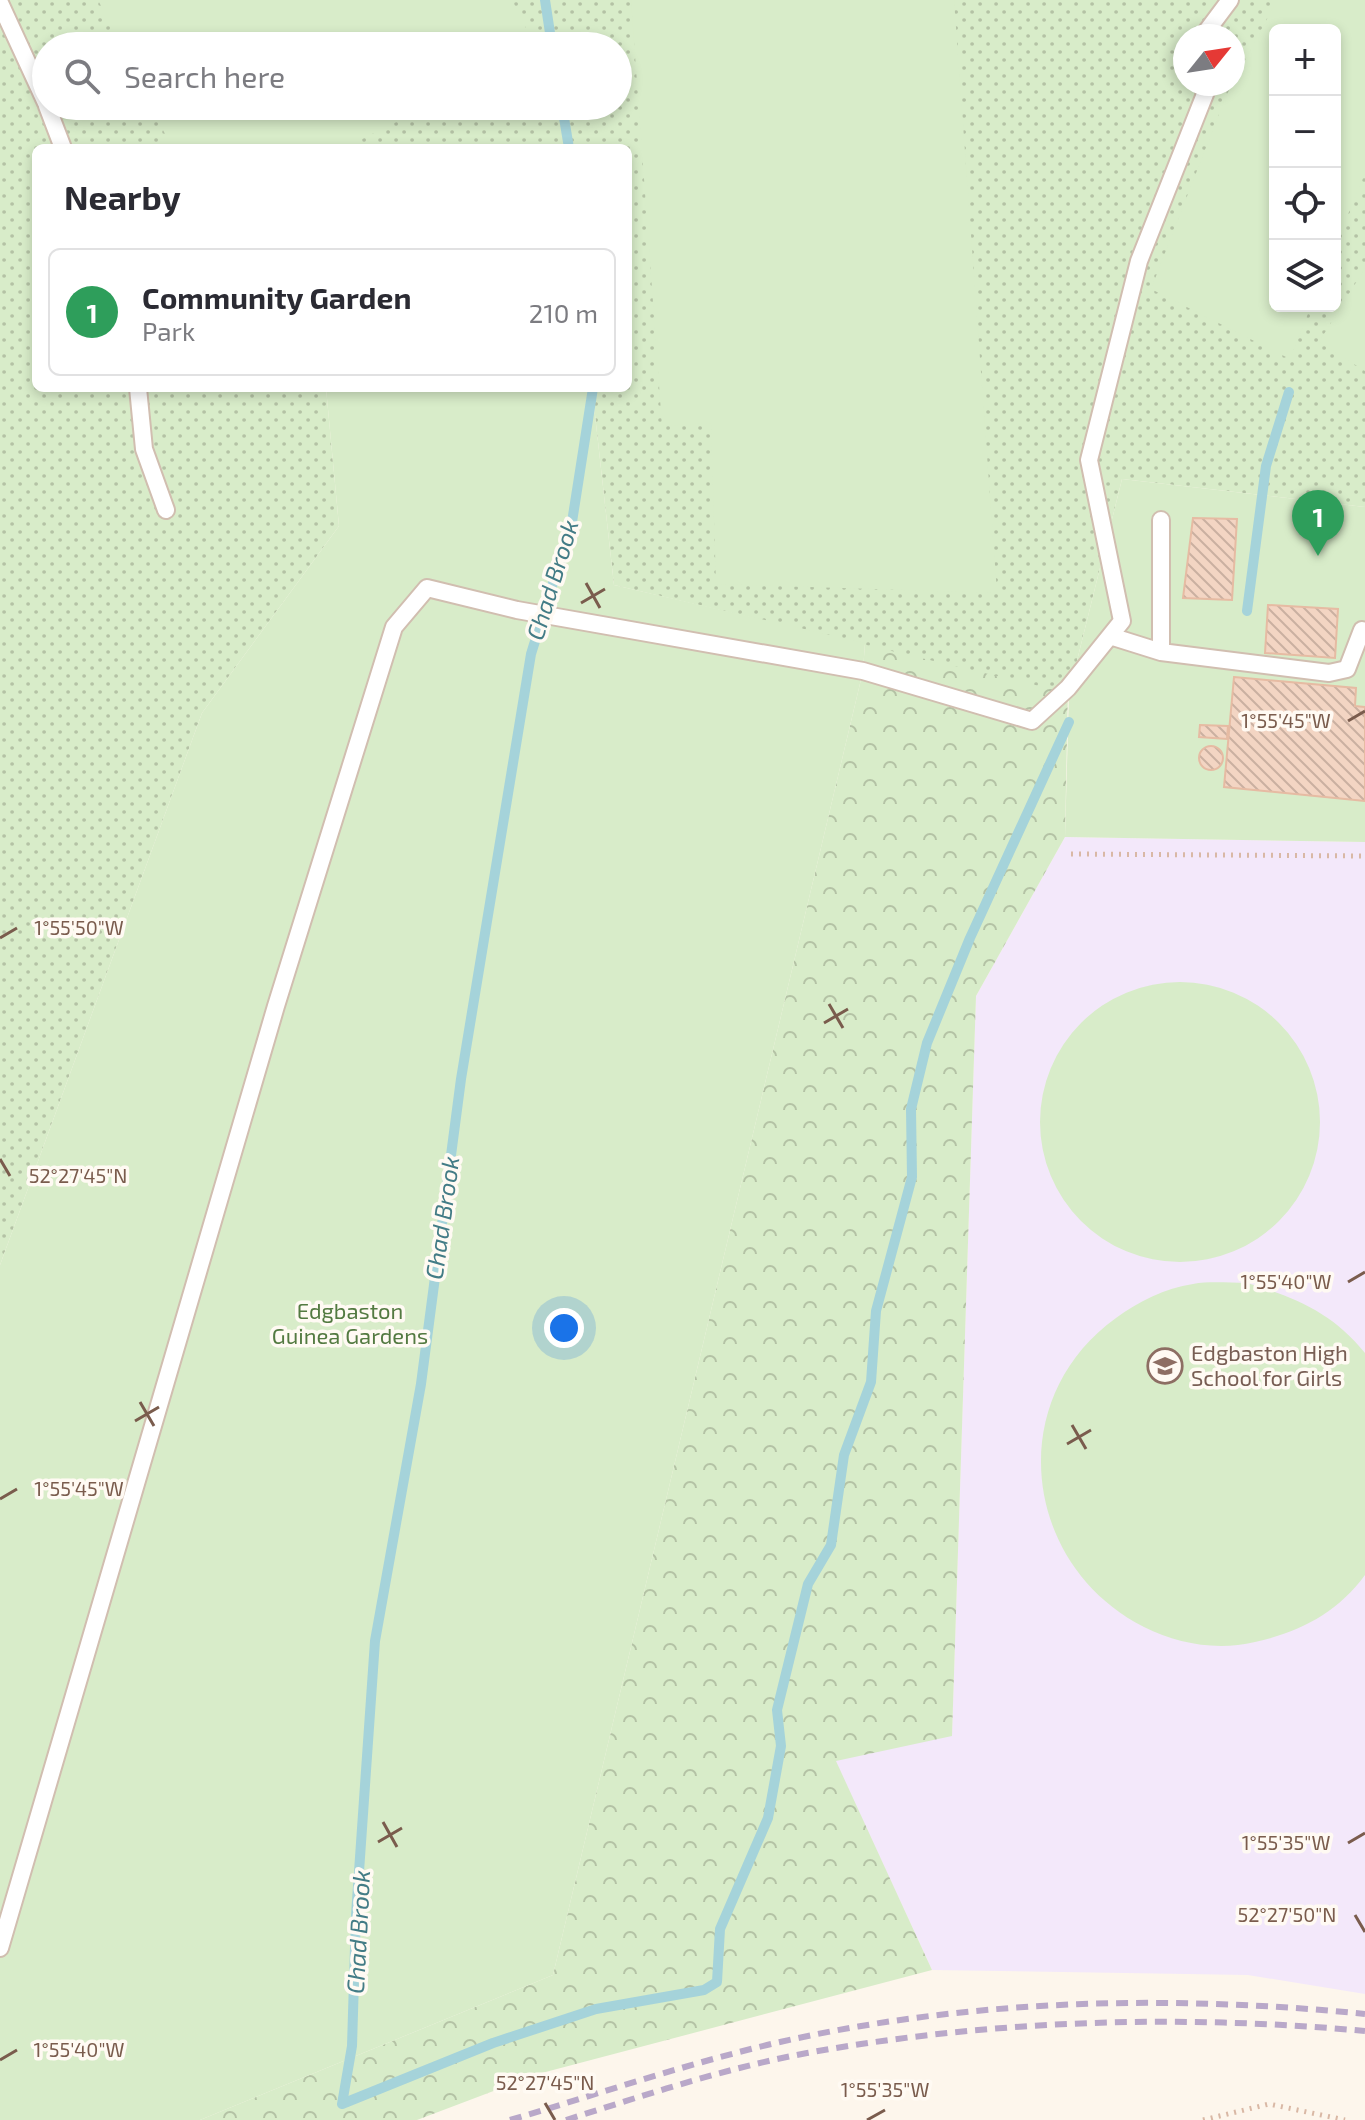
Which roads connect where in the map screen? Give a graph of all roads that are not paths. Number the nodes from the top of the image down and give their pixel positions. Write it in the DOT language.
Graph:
graph roads {
  1 [pos="1230,0"];
  2 [pos="0,3"];
  3 [pos="1212,24"];
  4 [pos="32,74"];
  5 [pos="1204,96"];
  6 [pos="52,120"];
  7 [pos="61,144"];
  8 [pos="138,392"];
  9 [pos="166,510"];
  10 [pos="1161,520"];
  11 [pos="1362,630"];
  12 [pos="1110,636"];
  13 [pos="1161,652"];
  14 [pos="0,1948"];
  1 -- 3 [label="lane"];
  2 -- 4 [label="lane"];
  5 -- 12 [label="lane"];
  6 -- 7 [label="lane"];
  8 -- 9 [label="lane"];
  10 -- 13 [label="lane"];
  11 -- 13 [label="lane"];
  12 -- 13 [label="lane"];
  12 -- 14 [label="lane"];
}
